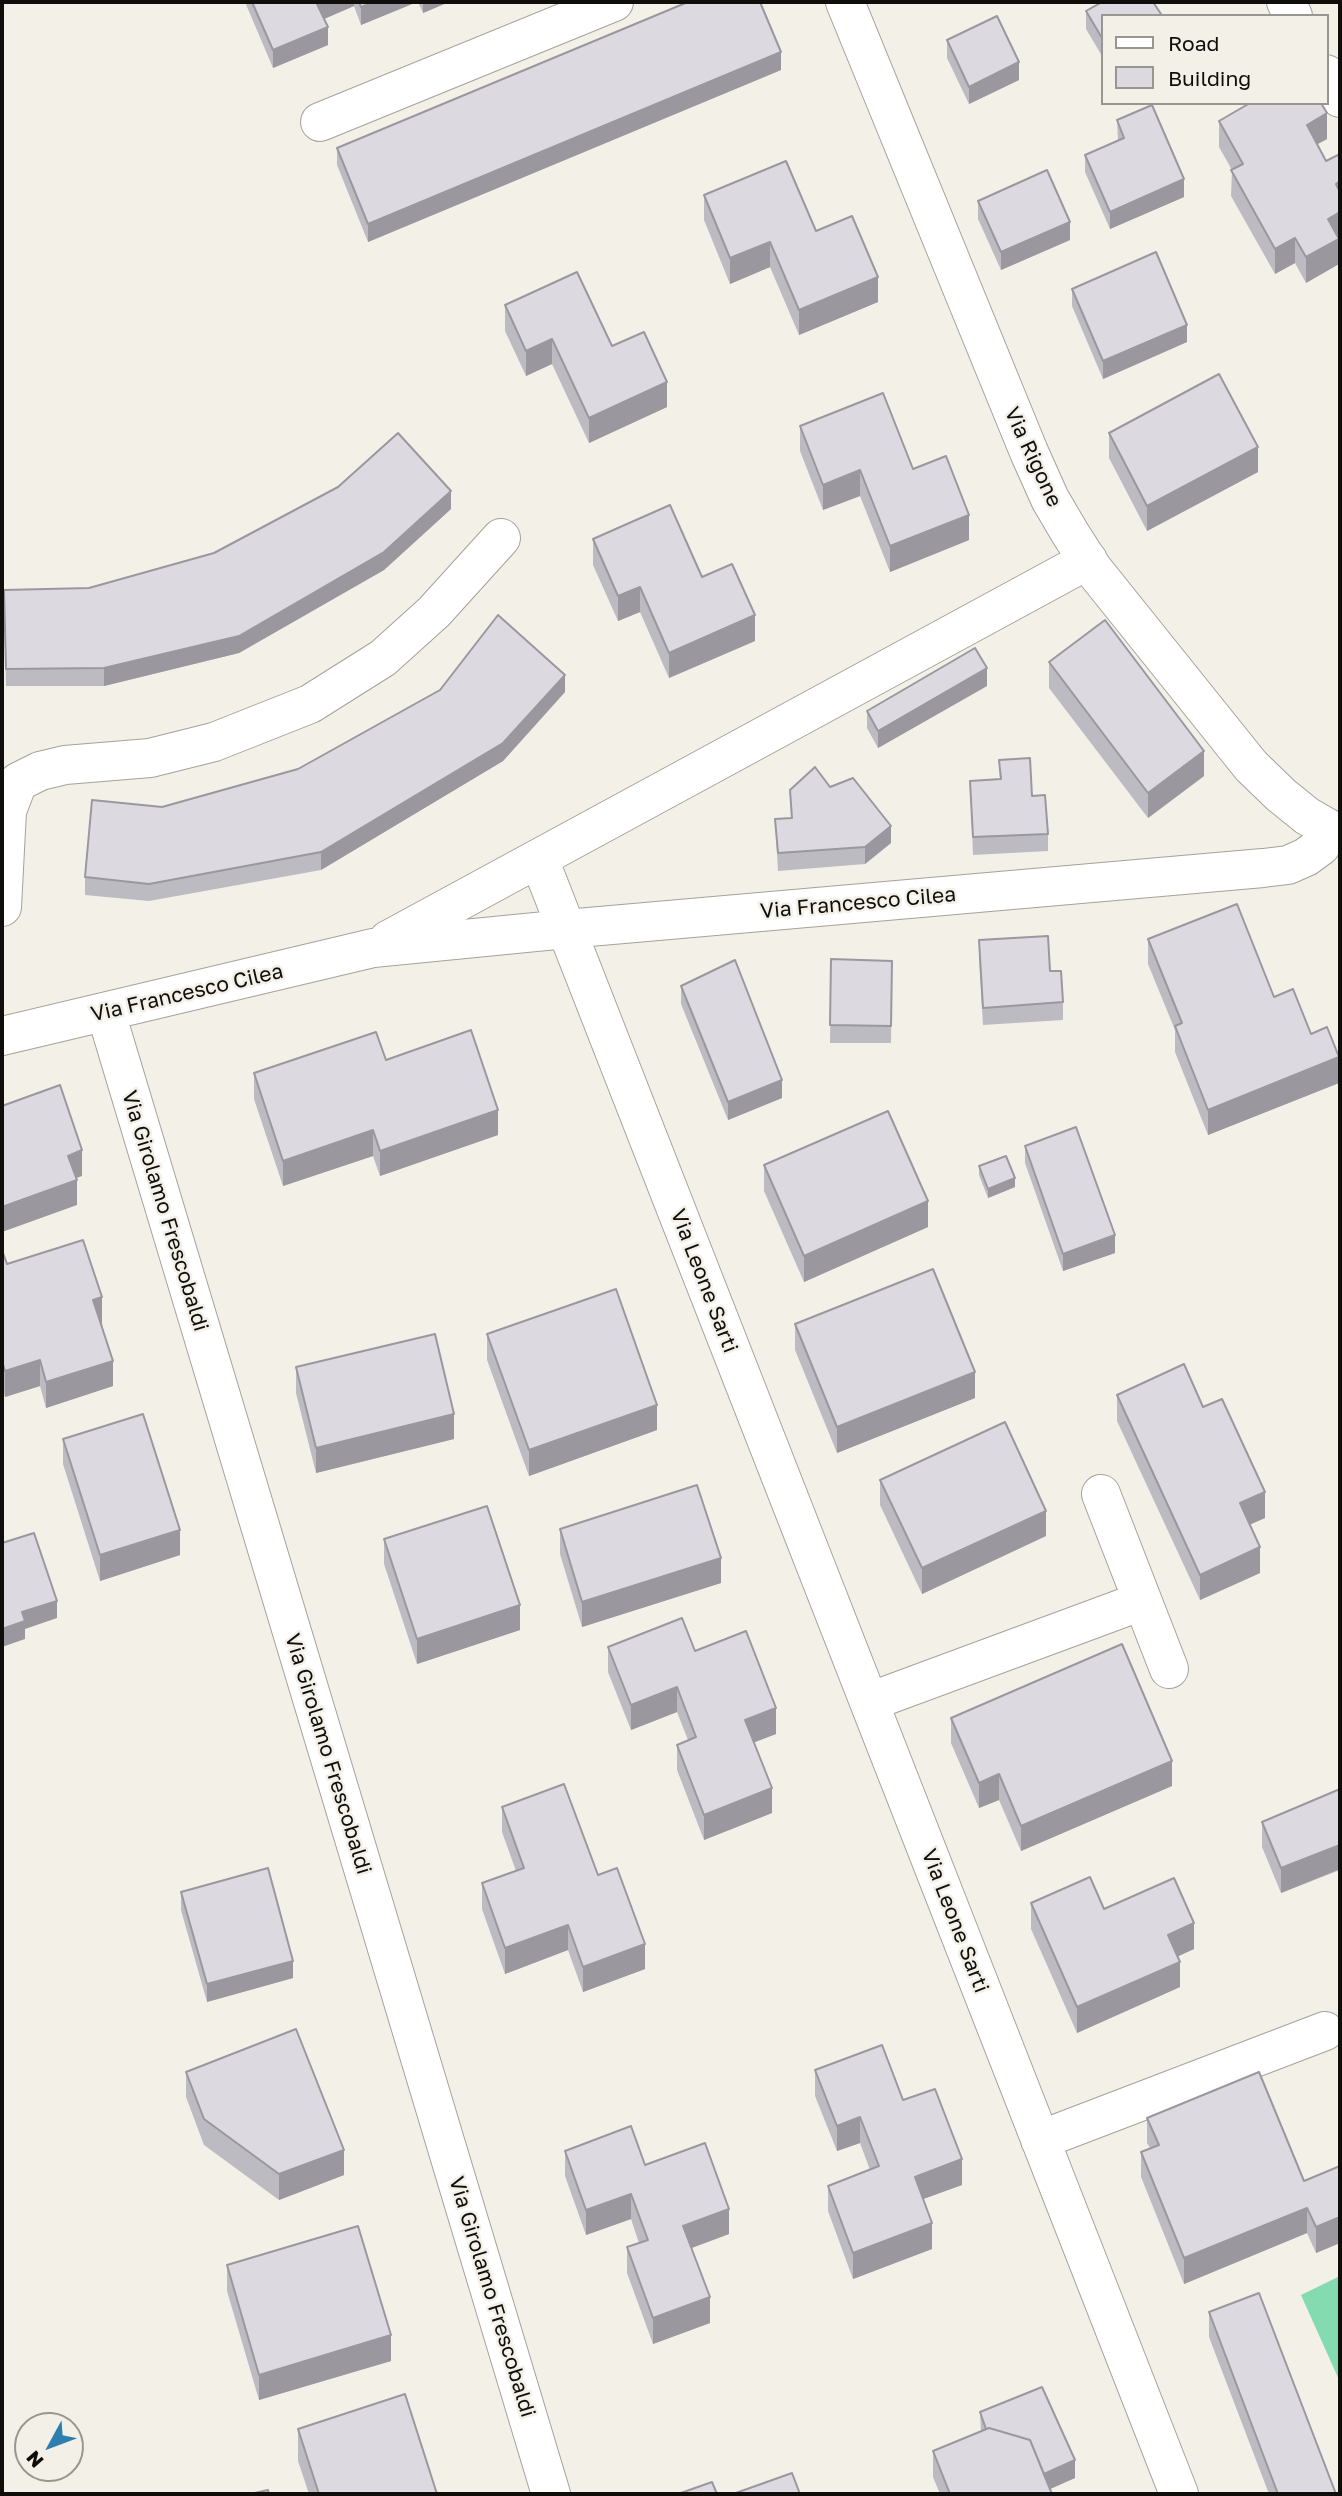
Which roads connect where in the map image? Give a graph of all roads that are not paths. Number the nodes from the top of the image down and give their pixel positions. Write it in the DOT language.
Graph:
graph roads {
  1 [pos="614,2"];
  2 [pos="845,2"];
  3 [pos="1328,77"];
  4 [pos="1340,98"];
  5 [pos="320,122"];
  6 [pos="501,538"];
  7 [pos="1088,560"];
  8 [pos="1335,833"];
  9 [pos="539,859"];
  10 [pos="2,907"];
  11 [pos="566,929"];
  12 [pos="373,948"];
  13 [pos="106,1013"];
  14 [pos="2,1036"];
  15 [pos="1101,1494"];
  16 [pos="1142,1601"];
  17 [pos="1169,1669"];
  18 [pos="869,1702"];
  19 [pos="1325,2031"];
  20 [pos="1040,2140"];
  21 [pos="551,2494"];
  22 [pos="1178,2494"];
  1 -- 5 [label="street"];
  2 -- 7 [label="street, Via Rigone"];
  3 -- 4 [label="street"];
  6 -- 10 [label="street"];
  7 -- 8 [label="street, Via Rigone"];
  7 -- 9 [label="street, Via Francesco Cilea"];
  8 -- 11 [label="street, Via Francesco Cilea"];
  9 -- 11 [label="street, Via Leone Sarti"];
  9 -- 12 [label="street, Via Francesco Cilea"];
  11 -- 12 [label="street, Via Francesco Cilea"];
  11 -- 18 [label="street, Via Leone Sarti"];
  12 -- 13 [label="street, Via Francesco Cilea"];
  13 -- 14 [label="street, Via Francesco Cilea"];
  13 -- 21 [label="street, Via Girolamo Frescobaldi"];
  15 -- 16 [label="street"];
  16 -- 17 [label="street"];
  16 -- 18 [label="street"];
  18 -- 20 [label="street, Via Leone Sarti"];
  19 -- 20 [label="street"];
  20 -- 22 [label="street, Via Leone Sarti"];
}
